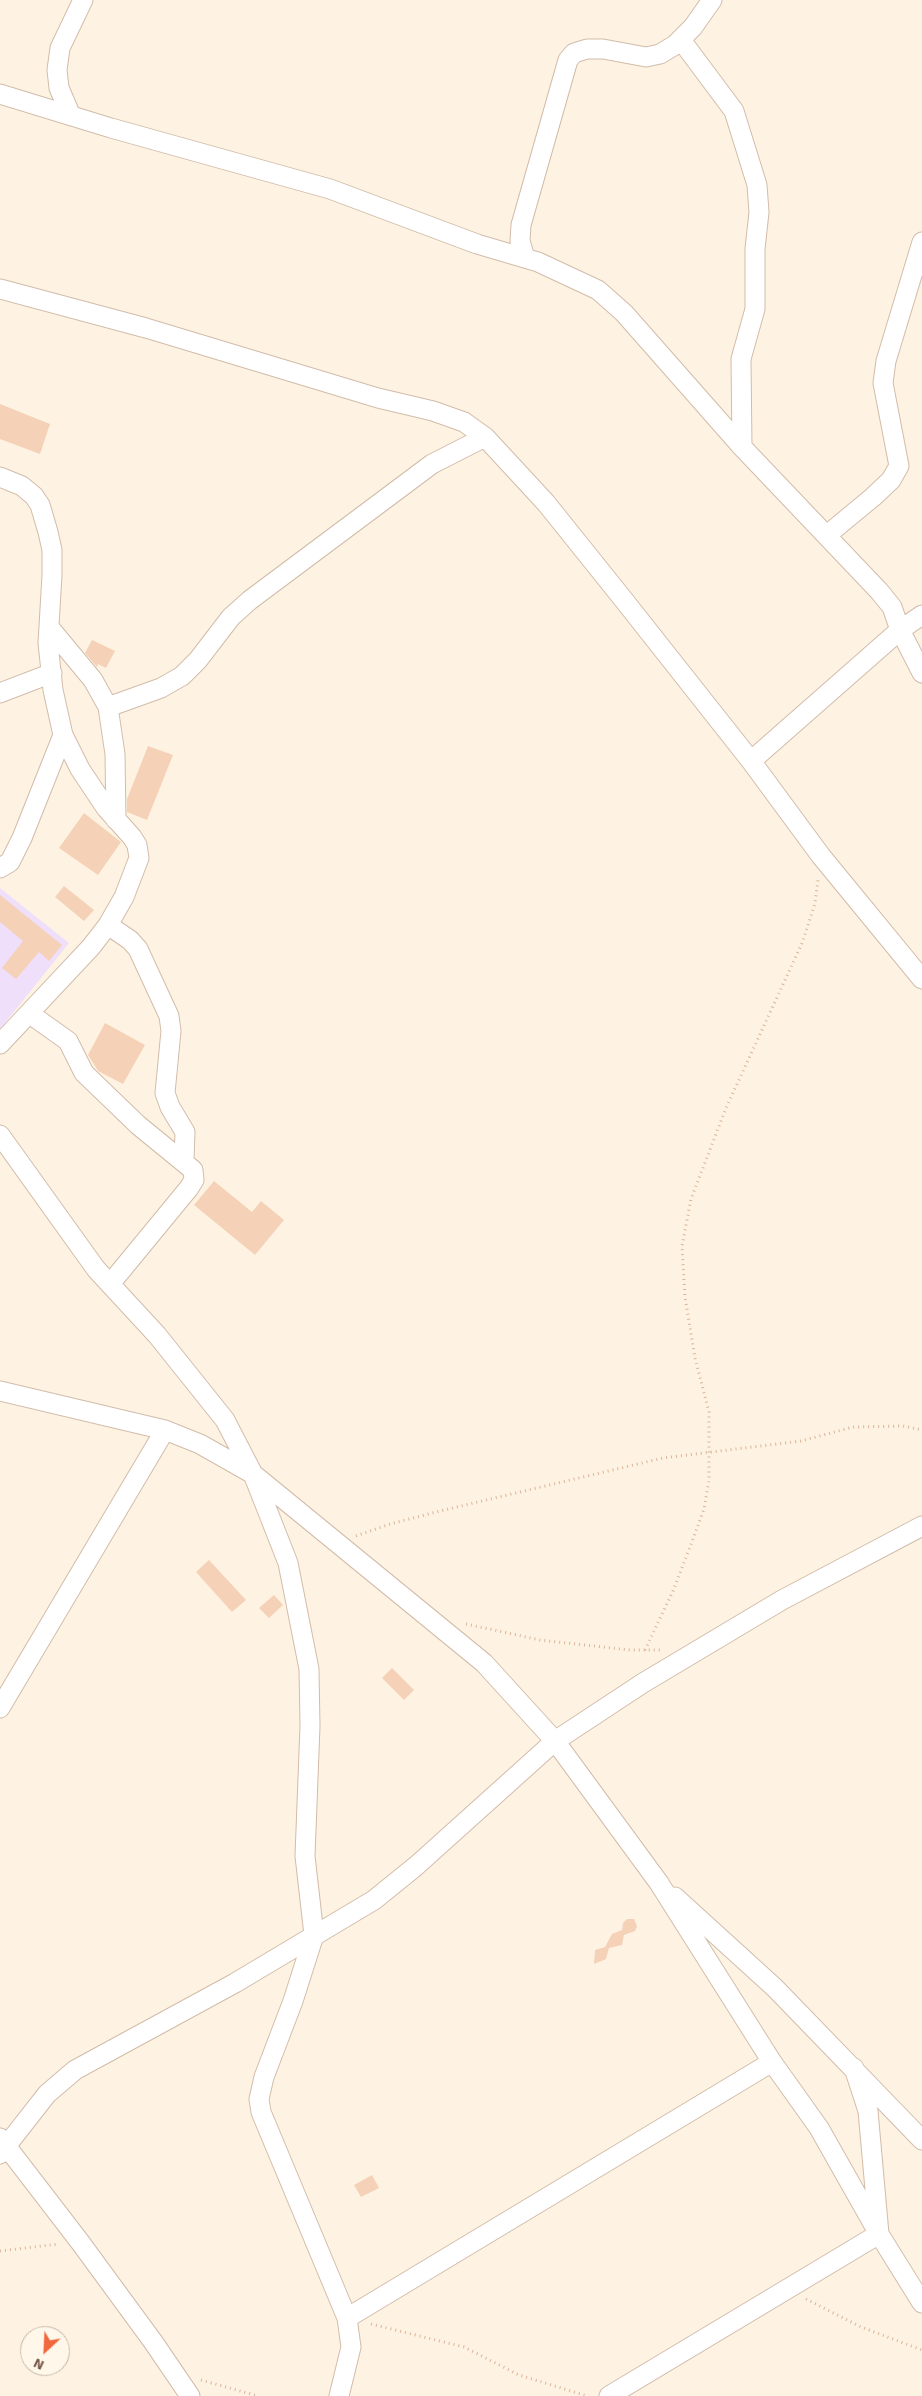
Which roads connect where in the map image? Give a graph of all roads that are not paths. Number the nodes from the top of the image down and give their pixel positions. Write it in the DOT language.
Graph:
graph roads {
  1 [pos="83,0"];
  2 [pos="712,0"];
  3 [pos="681,40"];
  4 [pos="0,94"];
  5 [pos="71,116"];
  6 [pos="922,242"];
  7 [pos="525,258"];
  8 [pos="0,288"];
  9 [pos="486,437"];
  10 [pos="742,447"];
  11 [pos="0,477"];
  12 [pos="827,535"];
  13 [pos="922,615"];
  14 [pos="49,627"];
  15 [pos="900,630"];
  16 [pos="52,673"];
  17 [pos="922,673"];
  18 [pos="0,693"];
  19 [pos="108,707"];
  20 [pos="63,735"];
  21 [pos="751,761"];
  22 [pos="116,820"];
  23 [pos="0,868"];
  24 [pos="108,924"];
  25 [pos="922,979"];
  26 [pos="30,1014"];
  27 [pos="0,1044"];
  28 [pos="0,1136"];
  29 [pos="184,1161"];
  30 [pos="110,1284"];
  31 [pos="0,1390"];
  32 [pos="165,1430"];
  33 [pos="253,1474"];
  34 [pos="922,1526"];
  35 [pos="0,1708"];
  36 [pos="555,1741"];
  37 [pos="658,1883"];
  38 [pos="314,1935"];
  39 [pos="772,2062"];
  40 [pos="854,2068"];
  41 [pos="922,2140"];
  42 [pos="2,2146"];
  43 [pos="879,2234"];
  44 [pos="922,2303"];
  45 [pos="347,2318"];
  46 [pos="190,2396"];
  47 [pos="339,2396"];
  48 [pos="610,2396"];
  1 -- 5 [label="street"];
  2 -- 3 [label="street"];
  3 -- 7 [label="street"];
  3 -- 10 [label="street"];
  4 -- 5 [label="street"];
  5 -- 7 [label="street"];
  6 -- 12 [label="street"];
  7 -- 10 [label="street"];
  8 -- 9 [label="street"];
  9 -- 19 [label="street"];
  9 -- 21 [label="street"];
  10 -- 12 [label="street"];
  11 -- 14 [label="street"];
  12 -- 15 [label="street"];
  13 -- 15 [label="street"];
  14 -- 16 [label="street"];
  14 -- 19 [label="street"];
  15 -- 17 [label="street"];
  15 -- 21 [label="street"];
  16 -- 18 [label="street"];
  16 -- 20 [label="street"];
  19 -- 22 [label="street"];
  20 -- 22 [label="street"];
  20 -- 23 [label="street"];
  21 -- 25 [label="street"];
  22 -- 24 [label="street"];
  24 -- 26 [label="street"];
  24 -- 29 [label="street"];
  26 -- 27 [label="street"];
  26 -- 29 [label="street"];
  28 -- 30 [label="street"];
  29 -- 30 [label="street"];
  30 -- 33 [label="street"];
  31 -- 32 [label="street"];
  32 -- 33 [label="street"];
  32 -- 35 [label="street"];
  33 -- 36 [label="street"];
  33 -- 38 [label="street"];
  34 -- 36 [label="street"];
  36 -- 37 [label="street"];
  36 -- 38 [label="street"];
  37 -- 39 [label="street"];
  37 -- 40 [label="street"];
  38 -- 42 [label="street"];
  38 -- 45 [label="street"];
  39 -- 43 [label="street"];
  39 -- 45 [label="street"];
  40 -- 41 [label="street"];
  40 -- 43 [label="street"];
  42 -- 46 [label="street"];
  43 -- 44 [label="street"];
  43 -- 48 [label="street"];
  45 -- 47 [label="street"];
}
